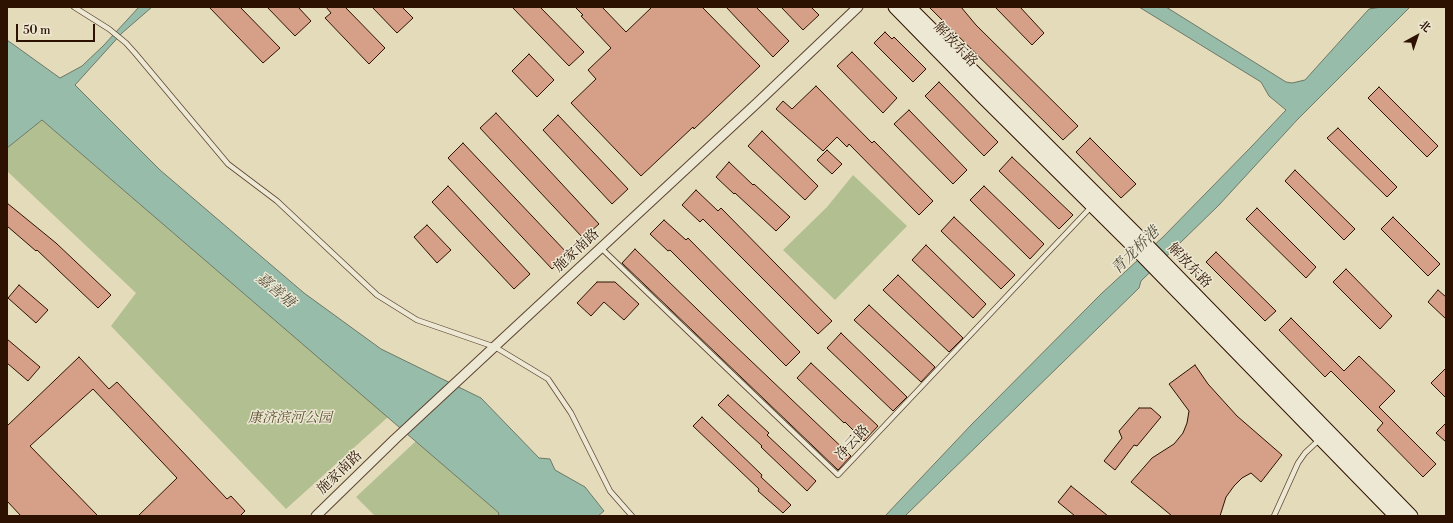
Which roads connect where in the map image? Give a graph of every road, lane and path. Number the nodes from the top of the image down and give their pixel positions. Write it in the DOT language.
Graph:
graph roads {
  1 [pos="74,7"];
  2 [pos="858,7"];
  3 [pos="896,7"];
  4 [pos="909,7"];
  5 [pos="1092,206"];
  6 [pos="1137,243"];
  7 [pos="601,248"];
  8 [pos="495,347"];
  9 [pos="1324,434"];
  10 [pos="316,516"];
  11 [pos="632,516"];
  12 [pos="1274,516"];
  13 [pos="1396,516"];
  14 [pos="1411,516"];
  1 -- 8 [label="lane"];
  2 -- 7 [label="street, 施家南路"];
  3 -- 5 [label="main road, 解放东路"];
  4 -- 6 [label="main road, 解放东路"];
  5 -- 6 [label="main road, 解放东路"];
  5 -- 7 [label="lane, 净云路"];
  6 -- 9 [label="main road, 解放东路"];
  7 -- 8 [label="street, 施家南路"];
  8 -- 10 [label="street, 施家南路"];
  8 -- 11 [label="lane"];
  9 -- 12 [label="lane"];
  9 -- 13 [label="main road, 解放东路"];
  9 -- 14 [label="main road, 解放东路"];
}
